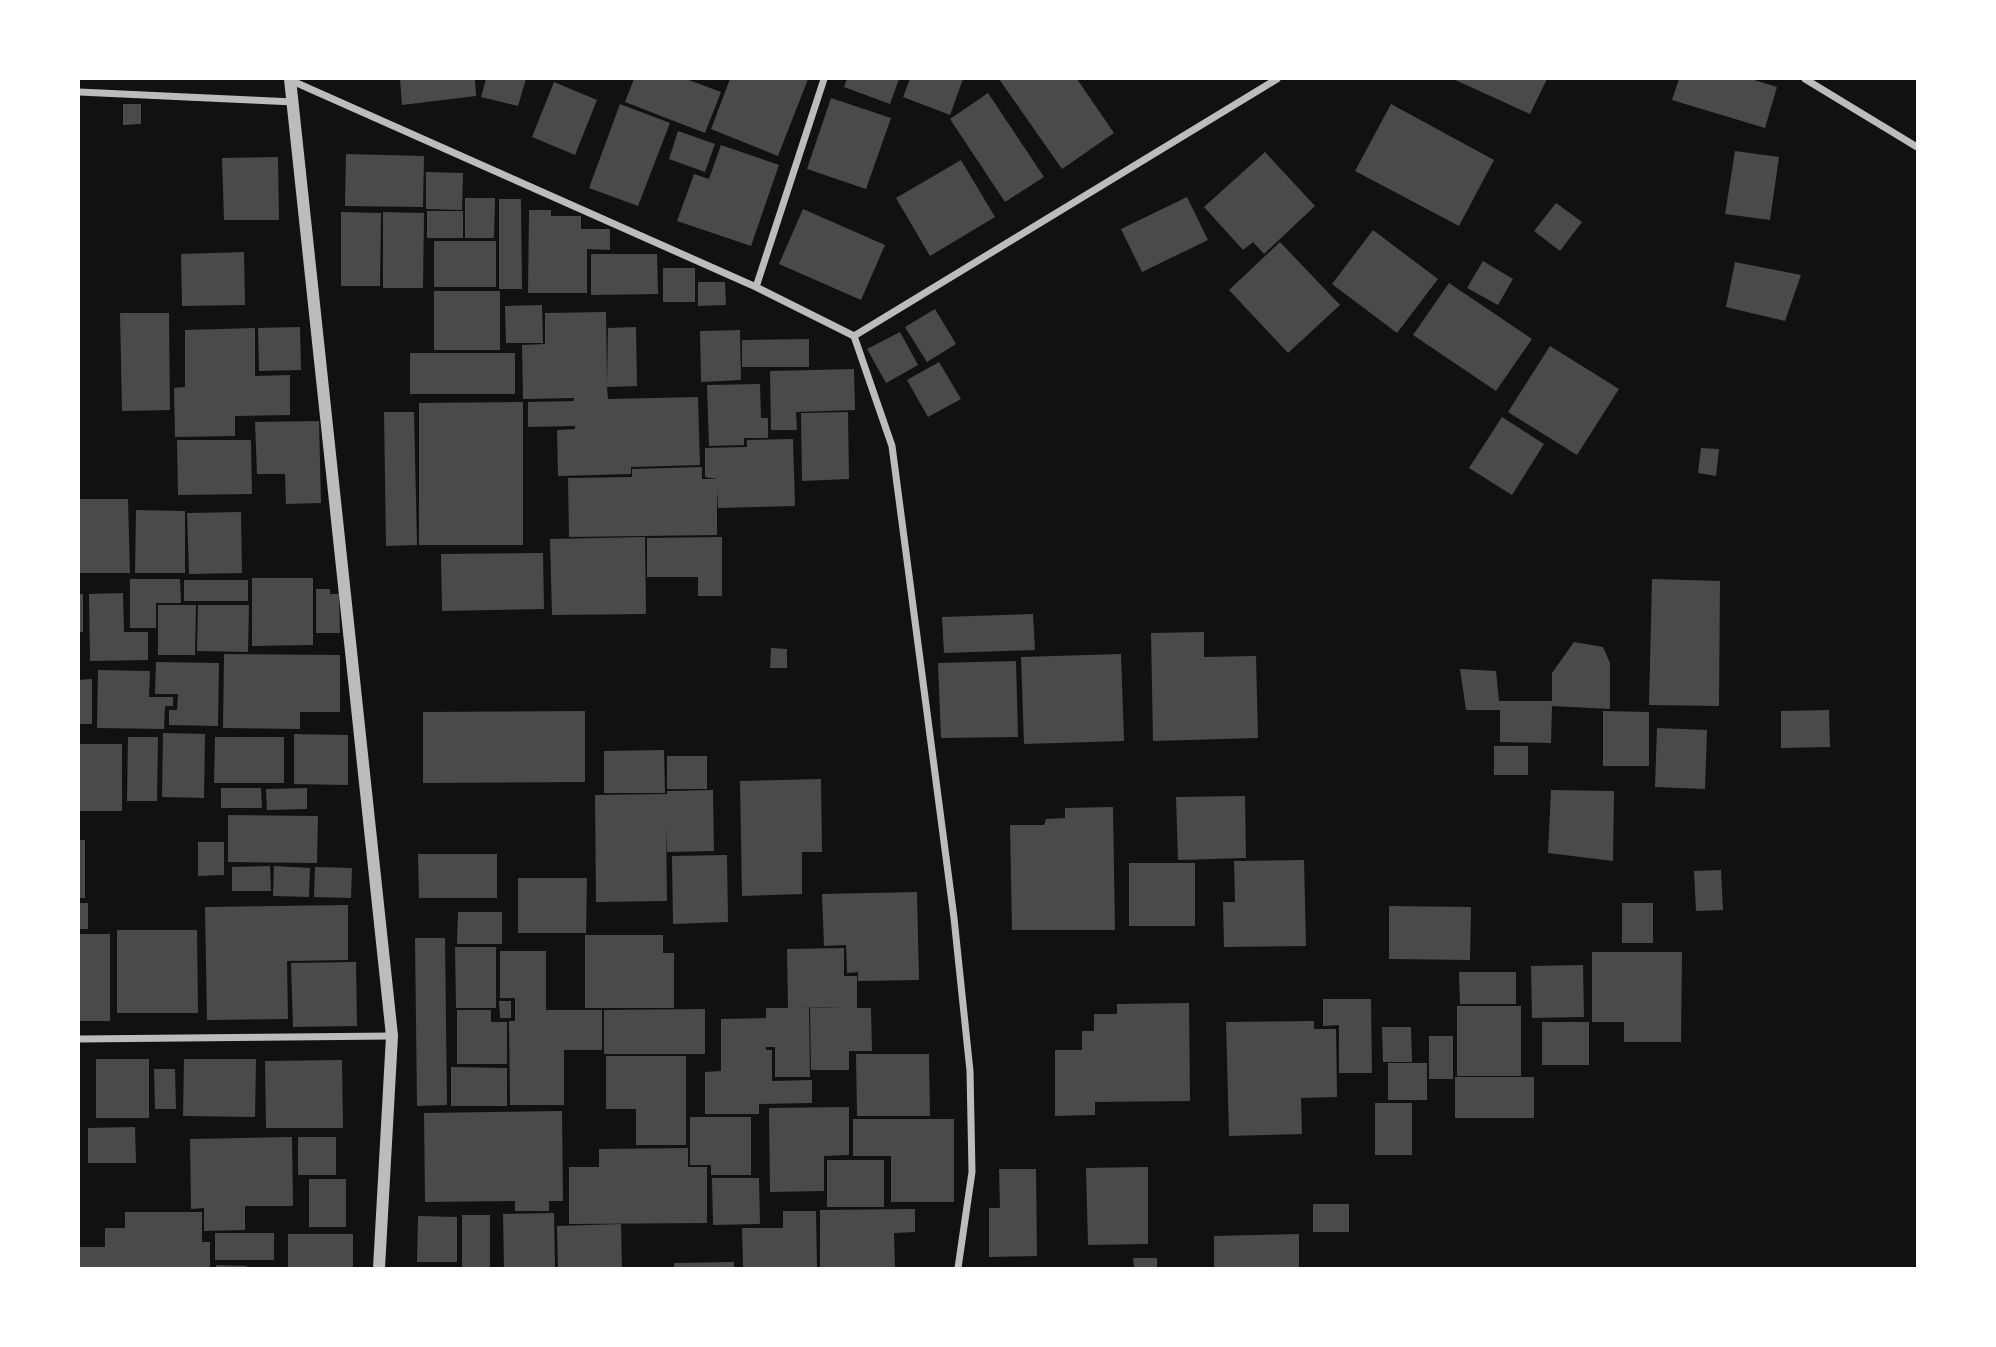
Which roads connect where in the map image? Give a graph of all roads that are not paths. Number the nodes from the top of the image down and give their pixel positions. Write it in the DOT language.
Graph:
graph roads {
  1 [pos="290,79"];
  2 [pos="824,79"];
  3 [pos="1277,79"];
  4 [pos="1805,79"];
  5 [pos="79,92"];
  6 [pos="293,102"];
  7 [pos="1917,147"];
  8 [pos="756,287"];
  9 [pos="854,336"];
  10 [pos="392,1036"];
  11 [pos="79,1039"];
  12 [pos="379,1268"];
  13 [pos="958,1268"];
  1 -- 6 [label="street"];
  1 -- 8 [label="street"];
  2 -- 8 [label="street"];
  3 -- 9 [label="street"];
  4 -- 7 [label="street"];
  5 -- 6 [label="street"];
  6 -- 10 [label="street"];
  8 -- 9 [label="street"];
  9 -- 13 [label="street"];
  10 -- 11 [label="street"];
  10 -- 12 [label="street"];
}
